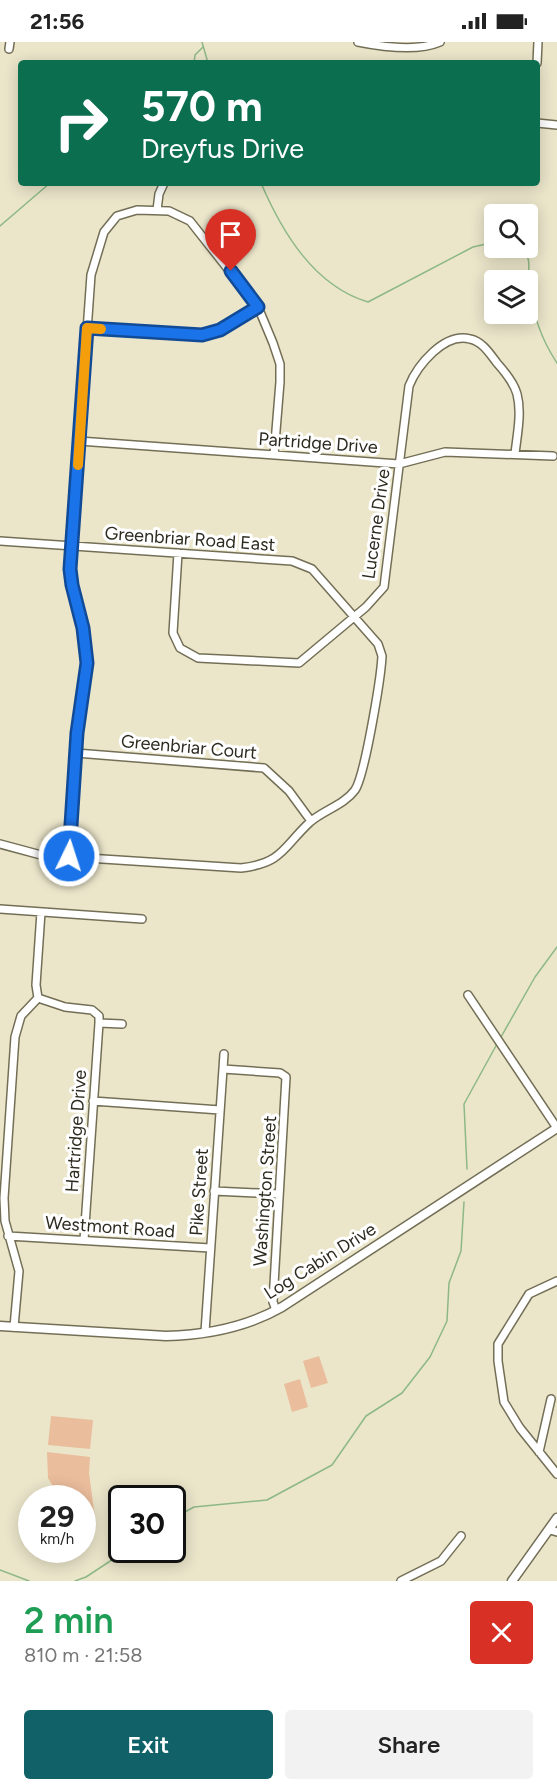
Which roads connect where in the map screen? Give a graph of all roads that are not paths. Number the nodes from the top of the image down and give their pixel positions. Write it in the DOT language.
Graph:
graph roads {
  1 [pos="358,42"];
  2 [pos="440,42"];
  3 [pos="538,42"];
  4 [pos="537,60"];
  5 [pos="540,123"];
  6 [pos="557,125"];
  7 [pos="163,186"];
  8 [pos="157,210"];
  9 [pos="258,307"];
  10 [pos="87,328"];
  11 [pos="79,441"];
  12 [pos="515,454"];
  13 [pos="274,455"];
  14 [pos="553,456"];
  15 [pos="399,464"];
  16 [pos="0,541"];
  17 [pos="72,546"];
  18 [pos="178,553"];
  19 [pos="354,617"];
  20 [pos="76,753"];
  21 [pos="311,821"];
  22 [pos="0,844"];
  23 [pos="69,856"];
  24 [pos="0,909"];
  25 [pos="40,912"];
  26 [pos="142,919"];
  27 [pos="468,995"];
  28 [pos="38,998"];
  29 [pos="99,1023"];
  30 [pos="122,1024"];
  31 [pos="224,1054"];
  32 [pos="223,1069"];
  33 [pos="93,1101"];
  34 [pos="220,1110"];
  35 [pos="557,1128"];
  36 [pos="214,1191"];
  37 [pos="279,1194"];
  38 [pos="8,1236"];
  39 [pos="84,1240"];
  40 [pos="210,1248"];
  41 [pos="557,1281"];
  42 [pos="276,1310"];
  43 [pos="0,1326"];
  44 [pos="14,1327"];
  45 [pos="205,1332"];
  46 [pos="550,1399"];
  47 [pos="539,1452"];
  48 [pos="557,1474"];
  49 [pos="557,1518"];
  50 [pos="554,1531"];
  51 [pos="461,1536"];
  52 [pos="401,1581"];
  53 [pos="512,1581"];
  1 -- 2 [label="street"];
  3 -- 4 [label="street"];
  5 -- 6 [label="street"];
  7 -- 8 [label="street"];
  8 -- 9 [label="street"];
  8 -- 10 [label="street"];
  9 -- 10 [label="street"];
  9 -- 13 [label="street"];
  10 -- 11 [label="street"];
  11 -- 13 [label="street, Partridge Drive"];
  11 -- 17 [label="street"];
  12 -- 14 [label="street, Partridge Drive"];
  12 -- 15 [label="street, Partridge Drive"];
  12 -- 15 [label="street, Lucerne Drive"];
  13 -- 15 [label="street, Partridge Drive"];
  15 -- 19 [label="street, Lucerne Drive"];
  16 -- 17 [label="street, Greenbriar Road East"];
  17 -- 18 [label="street, Greenbriar Road East"];
  17 -- 20 [label="street"];
  18 -- 19 [label="street, Greenbriar Road East"];
  18 -- 19 [label="street, Lucerne Drive"];
  19 -- 21 [label="street, Greenbriar Road East"];
  20 -- 21 [label="street, Greenbriar Court"];
  20 -- 23 [label="street"];
  21 -- 23 [label="street, Greenbriar Road East"];
  22 -- 23 [label="street, Greenbriar Road East"];
  24 -- 25 [label="street"];
  25 -- 26 [label="street"];
  25 -- 28 [label="street"];
  27 -- 35 [label="street"];
  28 -- 29 [label="street"];
  28 -- 38 [label="street"];
  29 -- 30 [label="street"];
  29 -- 33 [label="street, Hartridge Drive"];
  31 -- 32 [label="street, Pike Street"];
  32 -- 34 [label="street, Pike Street"];
  32 -- 37 [label="street, Washington Street"];
  33 -- 34 [label="street"];
  33 -- 39 [label="street, Hartridge Drive"];
  34 -- 36 [label="street, Pike Street"];
  35 -- 42 [label="street, Log Cabin Drive"];
  36 -- 37 [label="street"];
  36 -- 40 [label="street, Pike Street"];
  37 -- 42 [label="street, Washington Street"];
  38 -- 39 [label="street, Westmont Road"];
  38 -- 44 [label="street"];
  39 -- 40 [label="street, Westmont Road"];
  40 -- 45 [label="street, Pike Street"];
  41 -- 47 [label="street"];
  42 -- 45 [label="street, Log Cabin Drive"];
  43 -- 44 [label="street, Log Cabin Drive"];
  44 -- 45 [label="street, Log Cabin Drive"];
  46 -- 47 [label="street"];
  47 -- 48 [label="street"];
  49 -- 50 [label="street"];
  50 -- 53 [label="street"];
  51 -- 52 [label="street"];
}
